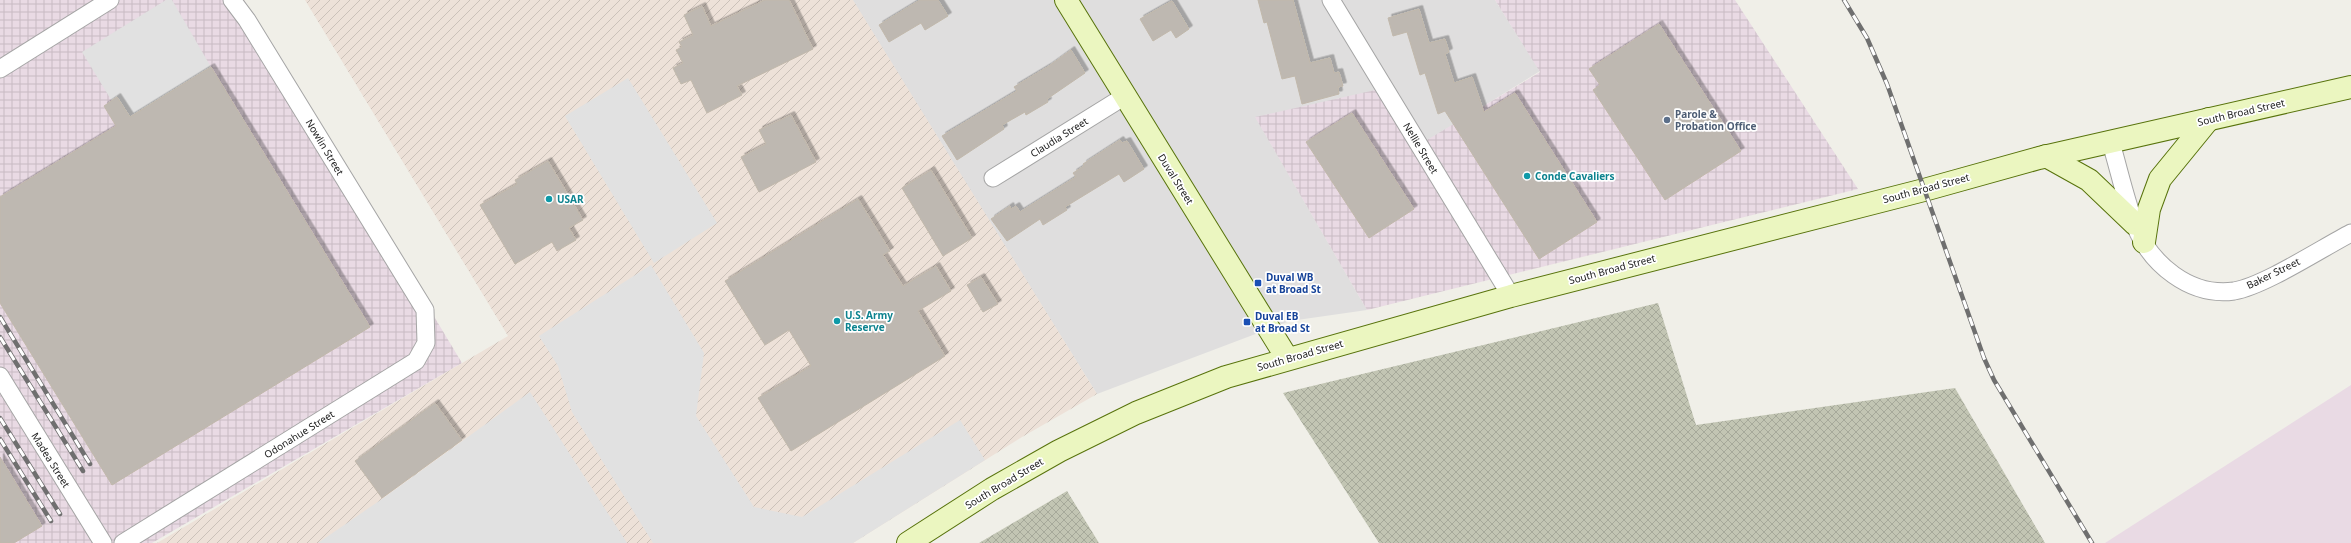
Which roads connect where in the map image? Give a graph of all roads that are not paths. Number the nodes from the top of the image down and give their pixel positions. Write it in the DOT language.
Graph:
graph roads {
  1 [pos="110,0"];
  2 [pos="232,0"];
  3 [pos="1066,0"];
  4 [pos="1331,0"];
  5 [pos="0,69"];
  6 [pos="2351,87"];
  7 [pos="1125,96"];
  8 [pos="2209,118"];
  9 [pos="2111,143"];
  10 [pos="2046,156"];
  11 [pos="993,178"];
  12 [pos="2139,233"];
  13 [pos="2351,233"];
  14 [pos="416,296"];
  15 [pos="1511,296"];
  16 [pos="1287,358"];
  17 [pos="0,376"];
  18 [pos="102,543"];
  19 [pos="123,543"];
  20 [pos="908,543"];
  1 -- 5 [label="street"];
  2 -- 14 [label="street, Nowlin Street"];
  3 -- 7 [label="street, Duval Street"];
  4 -- 15 [label="street, Nellie Street"];
  6 -- 8 [label="street, South Broad Street"];
  7 -- 11 [label="street, Claudia Street"];
  7 -- 16 [label="street, Duval Street"];
  8 -- 9 [label="street, South Broad Street"];
  8 -- 12 [label="street"];
  9 -- 10 [label="street, South Broad Street"];
  9 -- 12 [label="street, Baker Street"];
  10 -- 12 [label="street"];
  10 -- 15 [label="street, South Broad Street"];
  12 -- 13 [label="street, Baker Street"];
  14 -- 19 [label="street, Odonahue Street"];
  15 -- 16 [label="street, South Broad Street"];
  16 -- 20 [label="street, South Broad Street"];
  17 -- 18 [label="street, Madea Street"];
}
